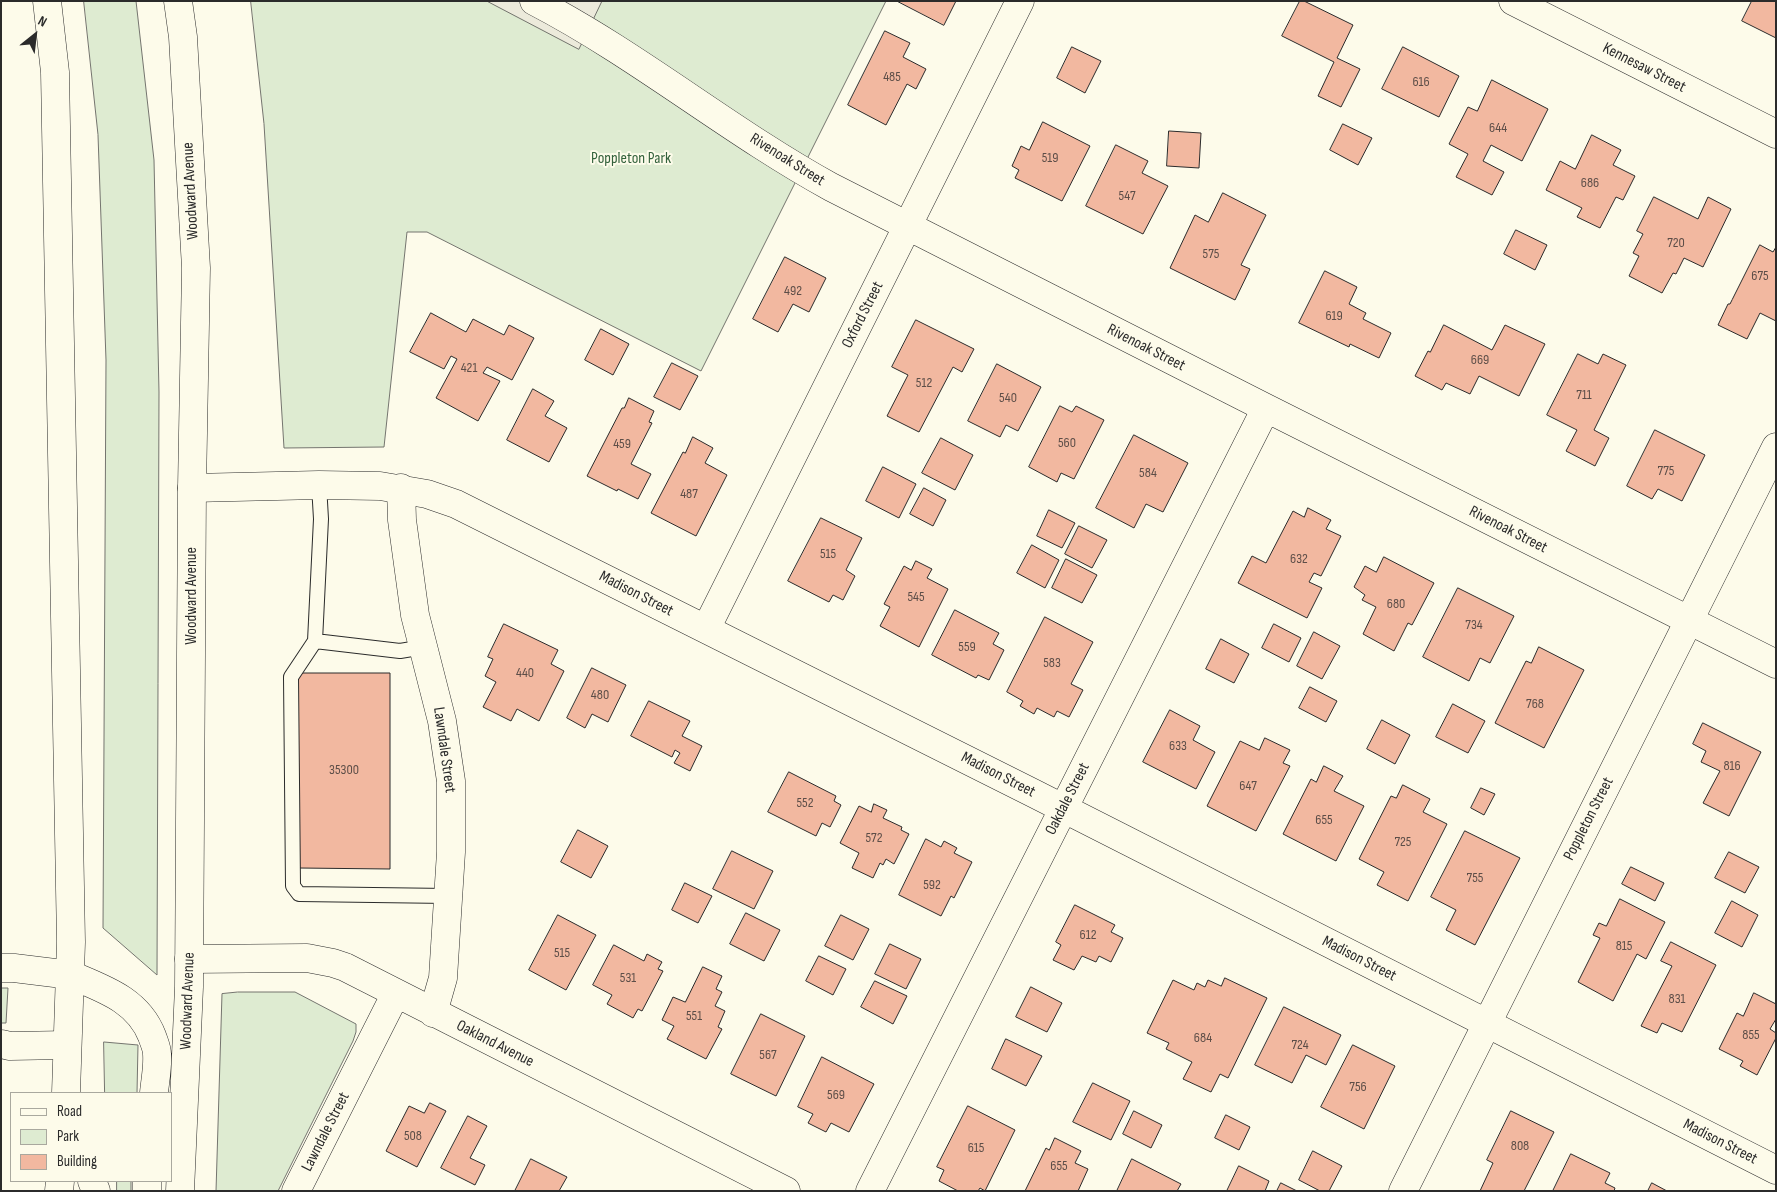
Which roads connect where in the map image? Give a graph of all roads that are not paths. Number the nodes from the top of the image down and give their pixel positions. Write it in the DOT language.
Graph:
graph roads {
  1 [pos="47,1"];
  2 [pos="178,1"];
  3 [pos="534,1"];
  4 [pos="1020,1"];
  5 [pos="1513,1"];
  6 [pos="1776,134"];
  7 [pos="907,226"];
  8 [pos="1266,408"];
  9 [pos="1776,447"];
  10 [pos="319,485"];
  11 [pos="192,488"];
  12 [pos="401,488"];
  13 [pos="1689,620"];
  14 [pos="706,629"];
  15 [pos="315,641"];
  16 [pos="424,647"];
  17 [pos="1776,664"];
  18 [pos="1063,808"];
  19 [pos="448,896"];
  20 [pos="189,959"];
  21 [pos="1,968"];
  22 [pos="71,975"];
  23 [pos="396,993"];
  24 [pos="433,1013"];
  25 [pos="1486,1024"];
  26 [pos="1,1044"];
  27 [pos="67,1045"];
  28 [pos="66,1092"];
  29 [pos="154,1092"];
  30 [pos="1776,1170"];
  31 [pos="180,1191"];
  32 [pos="296,1191"];
  33 [pos="786,1191"];
  34 [pos="870,1191"];
  35 [pos="1403,1191"];
  1 -- 22 [label="street"];
  2 -- 11 [label="street, Woodward Avenue"];
  3 -- 7 [label="street, Rivenoak Street"];
  4 -- 7 [label="street, Oxford Street"];
  5 -- 6 [label="street, Kennesaw Street"];
  7 -- 8 [label="street, Rivenoak Street"];
  7 -- 14 [label="street, Oxford Street"];
  8 -- 13 [label="street, Rivenoak Street"];
  8 -- 18 [label="street, Oakdale Street"];
  9 -- 13 [label="street, Poppleton Street"];
  10 -- 11 [label="street, Madison Street"];
  10 -- 12 [label="street, Madison Street"];
  10 -- 15 [label="lane"];
  11 -- 20 [label="street, Woodward Avenue"];
  12 -- 14 [label="street, Madison Street"];
  12 -- 16 [label="street, Lawndale Street"];
  13 -- 17 [label="street, Rivenoak Street"];
  13 -- 25 [label="street, Poppleton Street"];
  14 -- 18 [label="street, Madison Street"];
  15 -- 16 [label="lane"];
  15 -- 19 [label="lane"];
  16 -- 19 [label="street, Lawndale Street"];
  18 -- 25 [label="street, Madison Street"];
  18 -- 34 [label="street, Oakdale Street"];
  19 -- 24 [label="street, Lawndale Street"];
  20 -- 23 [label="street, Oakland Avenue"];
  20 -- 31 [label="street, Woodward Avenue"];
  21 -- 22 [label="street"];
  22 -- 27 [label="street"];
  22 -- 29 [label="street"];
  23 -- 24 [label="street, Oakland Avenue"];
  23 -- 32 [label="street, Lawndale Street"];
  24 -- 33 [label="street, Oakland Avenue"];
  25 -- 30 [label="street, Madison Street"];
  25 -- 35 [label="street, Poppleton Street"];
  26 -- 27 [label="street"];
  27 -- 28 [label="street"];
}
